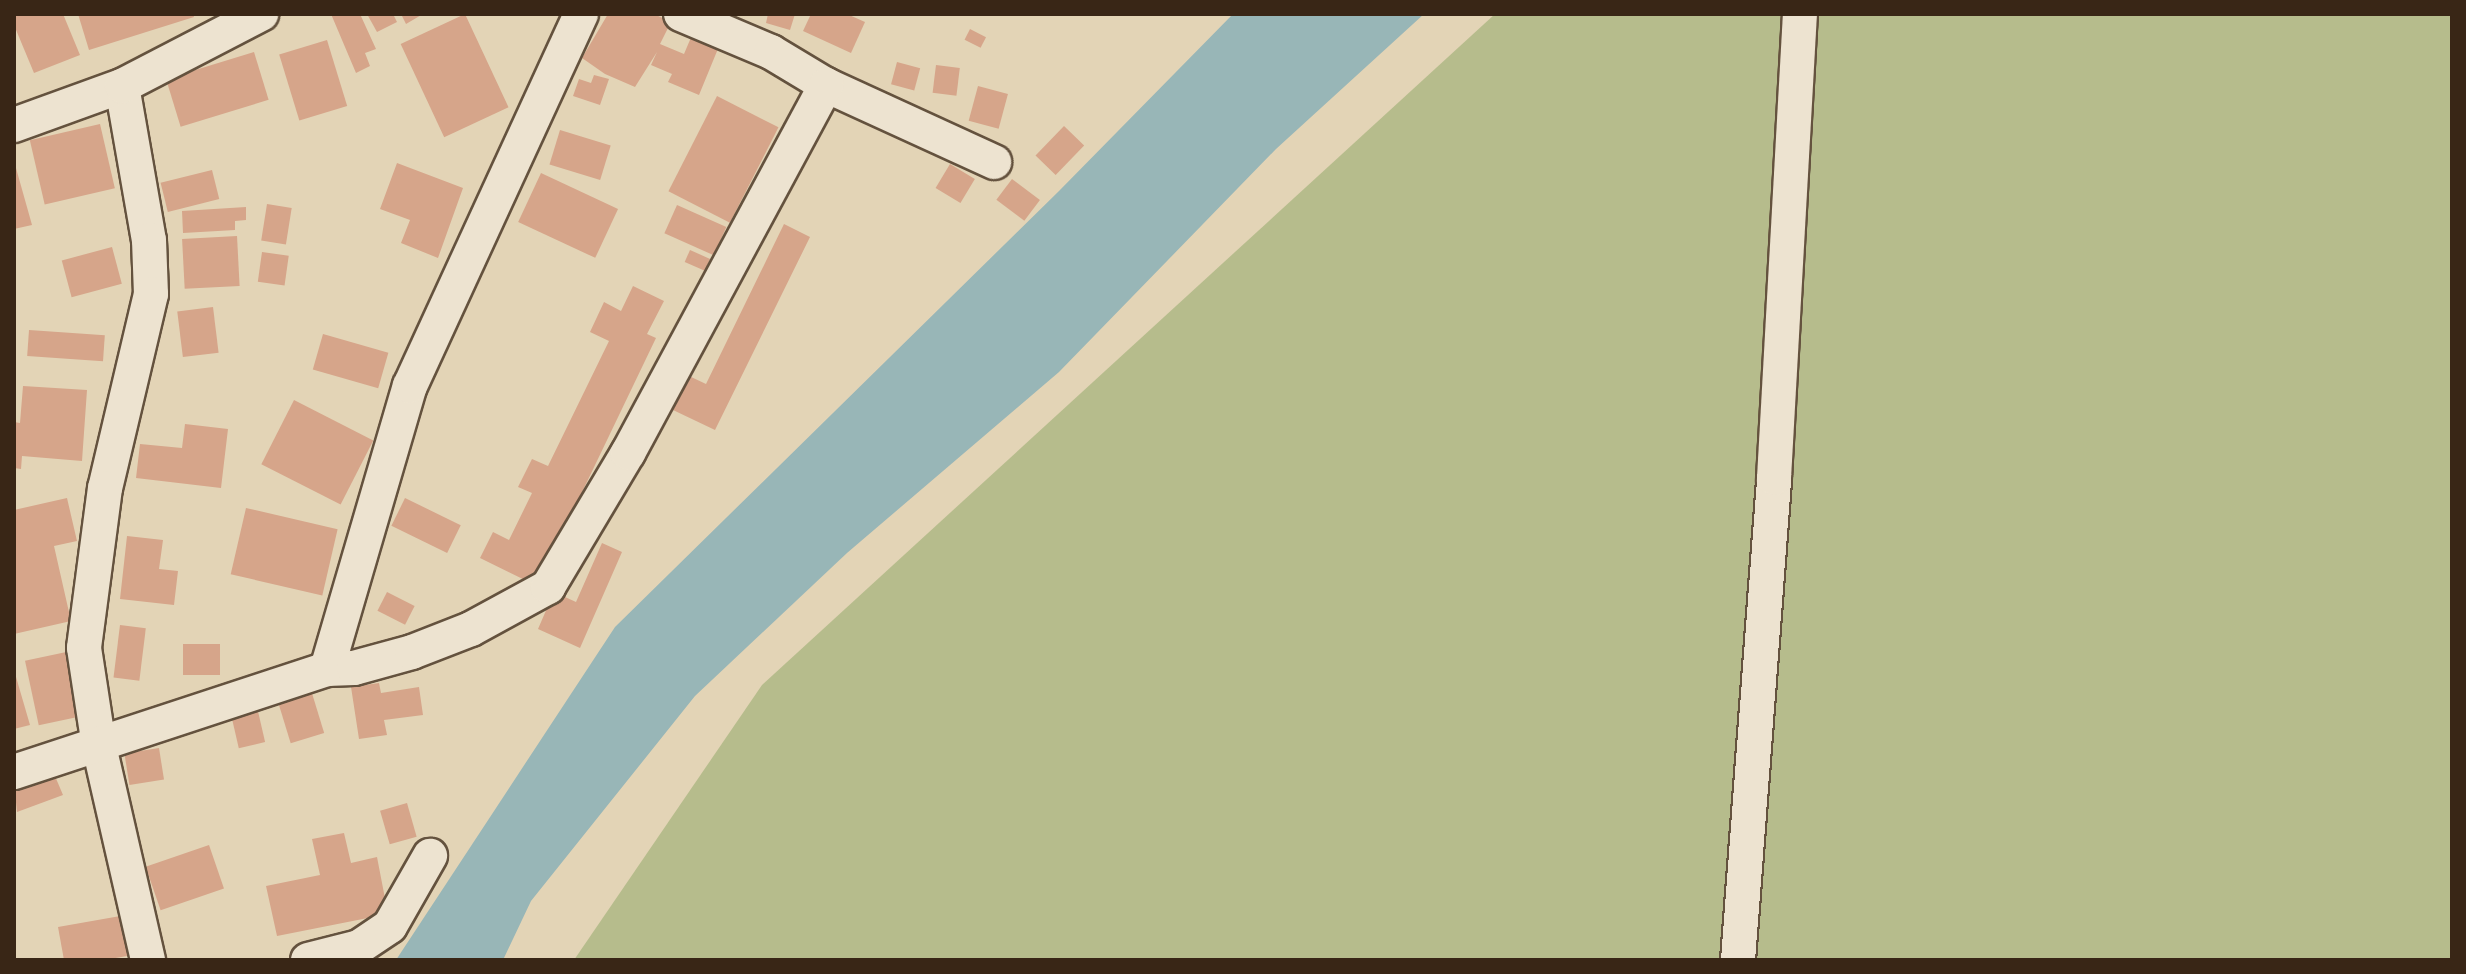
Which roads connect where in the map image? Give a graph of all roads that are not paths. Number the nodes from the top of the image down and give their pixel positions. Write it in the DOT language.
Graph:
graph roads {
  1 [pos="261,14"];
  2 [pos="581,14"];
  3 [pos="681,14"];
  4 [pos="1800,14"];
  5 [pos="224,22"];
  6 [pos="826,85"];
  7 [pos="122,86"];
  8 [pos="14,125"];
  9 [pos="994,162"];
  10 [pos="327,669"];
  11 [pos="99,746"];
  12 [pos="14,772"];
  13 [pos="430,856"];
  14 [pos="148,960"];
  15 [pos="308,960"];
  16 [pos="1738,960"];
  1 -- 5 [label="street"];
  2 -- 10 [label="street"];
  3 -- 6 [label="street"];
  4 -- 16 [label="street"];
  5 -- 7 [label="street"];
  6 -- 9 [label="street"];
  6 -- 10 [label="street"];
  7 -- 8 [label="street"];
  7 -- 11 [label="street"];
  10 -- 11 [label="street"];
  11 -- 12 [label="street"];
  11 -- 14 [label="street"];
  13 -- 15 [label="street"];
}
